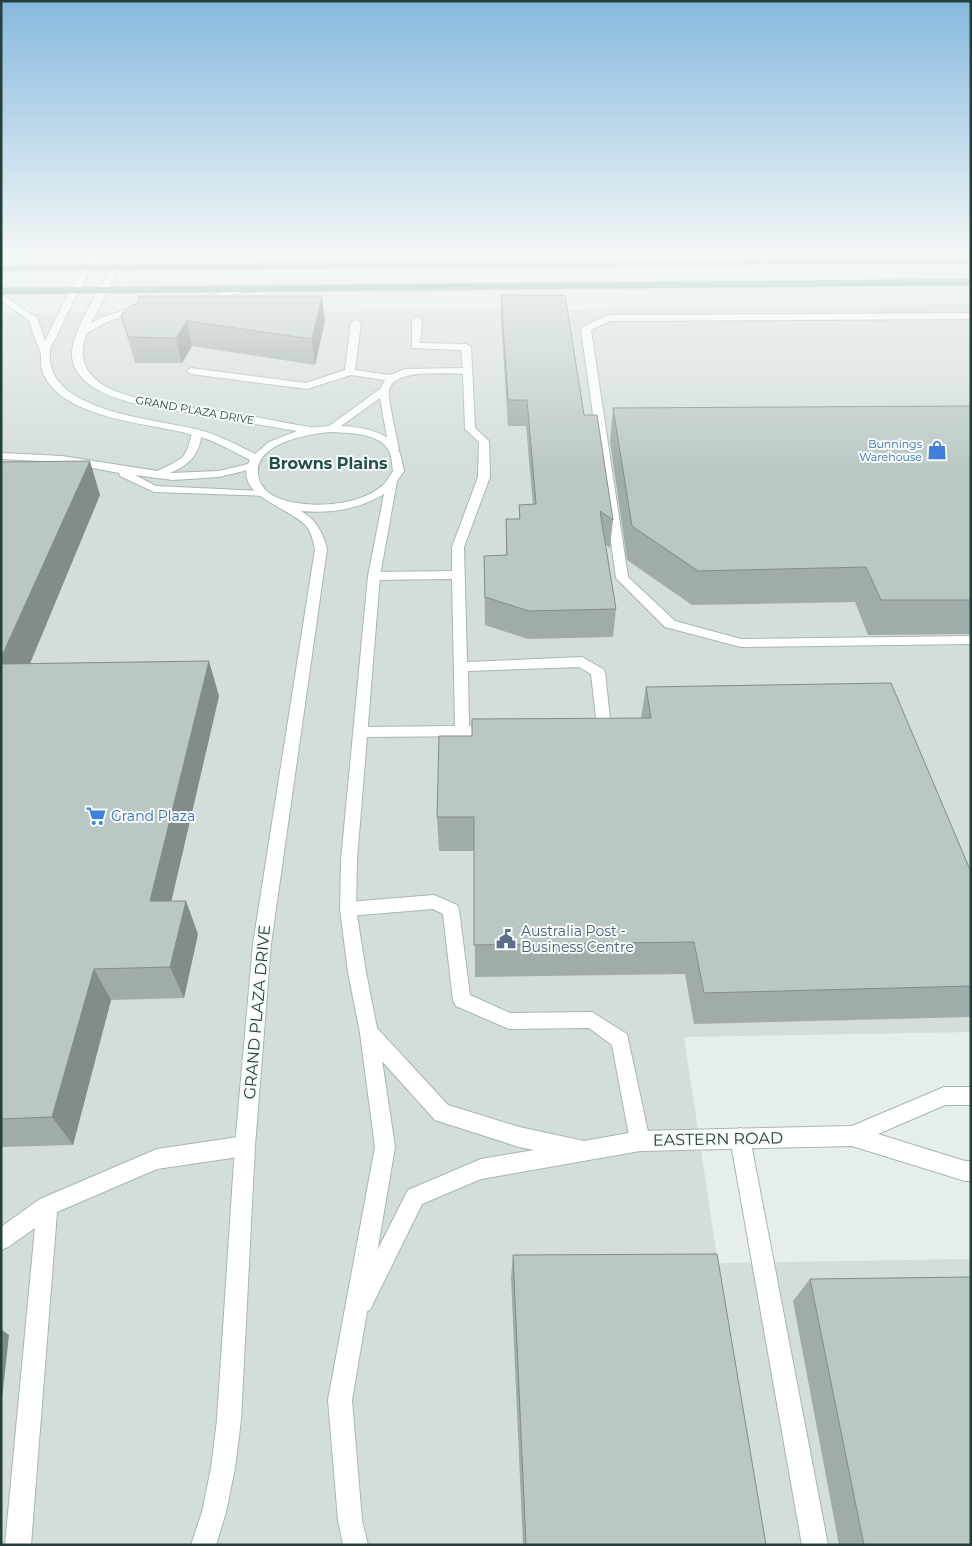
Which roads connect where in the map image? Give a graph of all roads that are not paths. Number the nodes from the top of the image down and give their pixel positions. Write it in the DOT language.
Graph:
graph roads {
  1 [pos="35,326"];
  2 [pos="57,326"];
  3 [pos="85,326"];
  4 [pos="91,326"];
  5 [pos="356,326"];
  6 [pos="417,326"];
  7 [pos="592,326"];
  8 [pos="82,333"];
  9 [pos="45,351"];
  10 [pos="191,371"];
  11 [pos="468,371"];
  12 [pos="350,372"];
  13 [pos="392,378"];
  14 [pos="384,391"];
  15 [pos="330,429"];
  16 [pos="310,431"];
  17 [pos="197,432"];
  18 [pos="394,450"];
  19 [pos="1,456"];
  20 [pos="254,462"];
  21 [pos="113,469"];
  22 [pos="155,474"];
  23 [pos="392,482"];
  24 [pos="270,498"];
  25 [pos="458,575"];
  26 [pos="374,576"];
  27 [pos="971,640"];
  28 [pos="461,667"];
  29 [pos="462,731"];
  30 [pos="500,731"];
  31 [pos="577,731"];
  32 [pos="360,732"];
  33 [pos="348,909"];
  34 [pos="369,1033"];
  35 [pos="971,1096"];
  36 [pos="852,1136"];
  37 [pos="740,1138"];
  38 [pos="640,1141"];
  39 [pos="245,1146"];
  40 [pos="586,1150"];
  41 [pos="971,1171"];
  42 [pos="47,1206"];
  43 [pos="1,1240"];
  44 [pos="354,1320"];
  45 [pos="18,1545"];
  46 [pos="202,1545"];
  47 [pos="356,1545"];
  48 [pos="815,1545"];
  1 -- 9 [label="street, GRAND PLAZA DRIVE"];
  2 -- 9 [label="street"];
  3 -- 8 [label="street, GRAND PLAZA DRIVE"];
  4 -- 8 [label="street"];
  5 -- 12 [label="street"];
  6 -- 11 [label="street"];
  7 -- 27 [label="street"];
  8 -- 16 [label="street, GRAND PLAZA DRIVE"];
  9 -- 17 [label="street, GRAND PLAZA DRIVE"];
  10 -- 12 [label="street"];
  11 -- 13 [label="street"];
  11 -- 25 [label="street"];
  12 -- 13 [label="street"];
  13 -- 14 [label="street"];
  14 -- 15 [label="street"];
  14 -- 18 [label="street"];
  15 -- 16 [label="street"];
  15 -- 18 [label="street"];
  16 -- 20 [label="street"];
  17 -- 20 [label="street, GRAND PLAZA DRIVE"];
  17 -- 22 [label="street"];
  18 -- 23 [label="street"];
  19 -- 21 [label="street"];
  20 -- 22 [label="street"];
  20 -- 24 [label="street"];
  21 -- 22 [label="street"];
  21 -- 24 [label="street"];
  23 -- 24 [label="street"];
  23 -- 26 [label="street"];
  24 -- 39 [label="street, GRAND PLAZA DRIVE"];
  25 -- 26 [label="street"];
  25 -- 28 [label="street"];
  26 -- 32 [label="street"];
  28 -- 29 [label="street"];
  28 -- 31 [label="street"];
  29 -- 30 [label="street"];
  29 -- 32 [label="street"];
  32 -- 33 [label="street"];
  33 -- 34 [label="street"];
  33 -- 38 [label="street"];
  34 -- 40 [label="street, EASTERN ROAD"];
  34 -- 44 [label="street"];
  35 -- 36 [label="street, EASTERN ROAD"];
  36 -- 37 [label="street, EASTERN ROAD"];
  36 -- 41 [label="street, EASTERN ROAD"];
  37 -- 38 [label="street, EASTERN ROAD"];
  37 -- 48 [label="street"];
  38 -- 40 [label="street, EASTERN ROAD"];
  39 -- 42 [label="street"];
  39 -- 46 [label="street, GRAND PLAZA DRIVE"];
  40 -- 44 [label="street, EASTERN ROAD"];
  42 -- 43 [label="street"];
  42 -- 45 [label="street"];
  44 -- 47 [label="street"];
}
